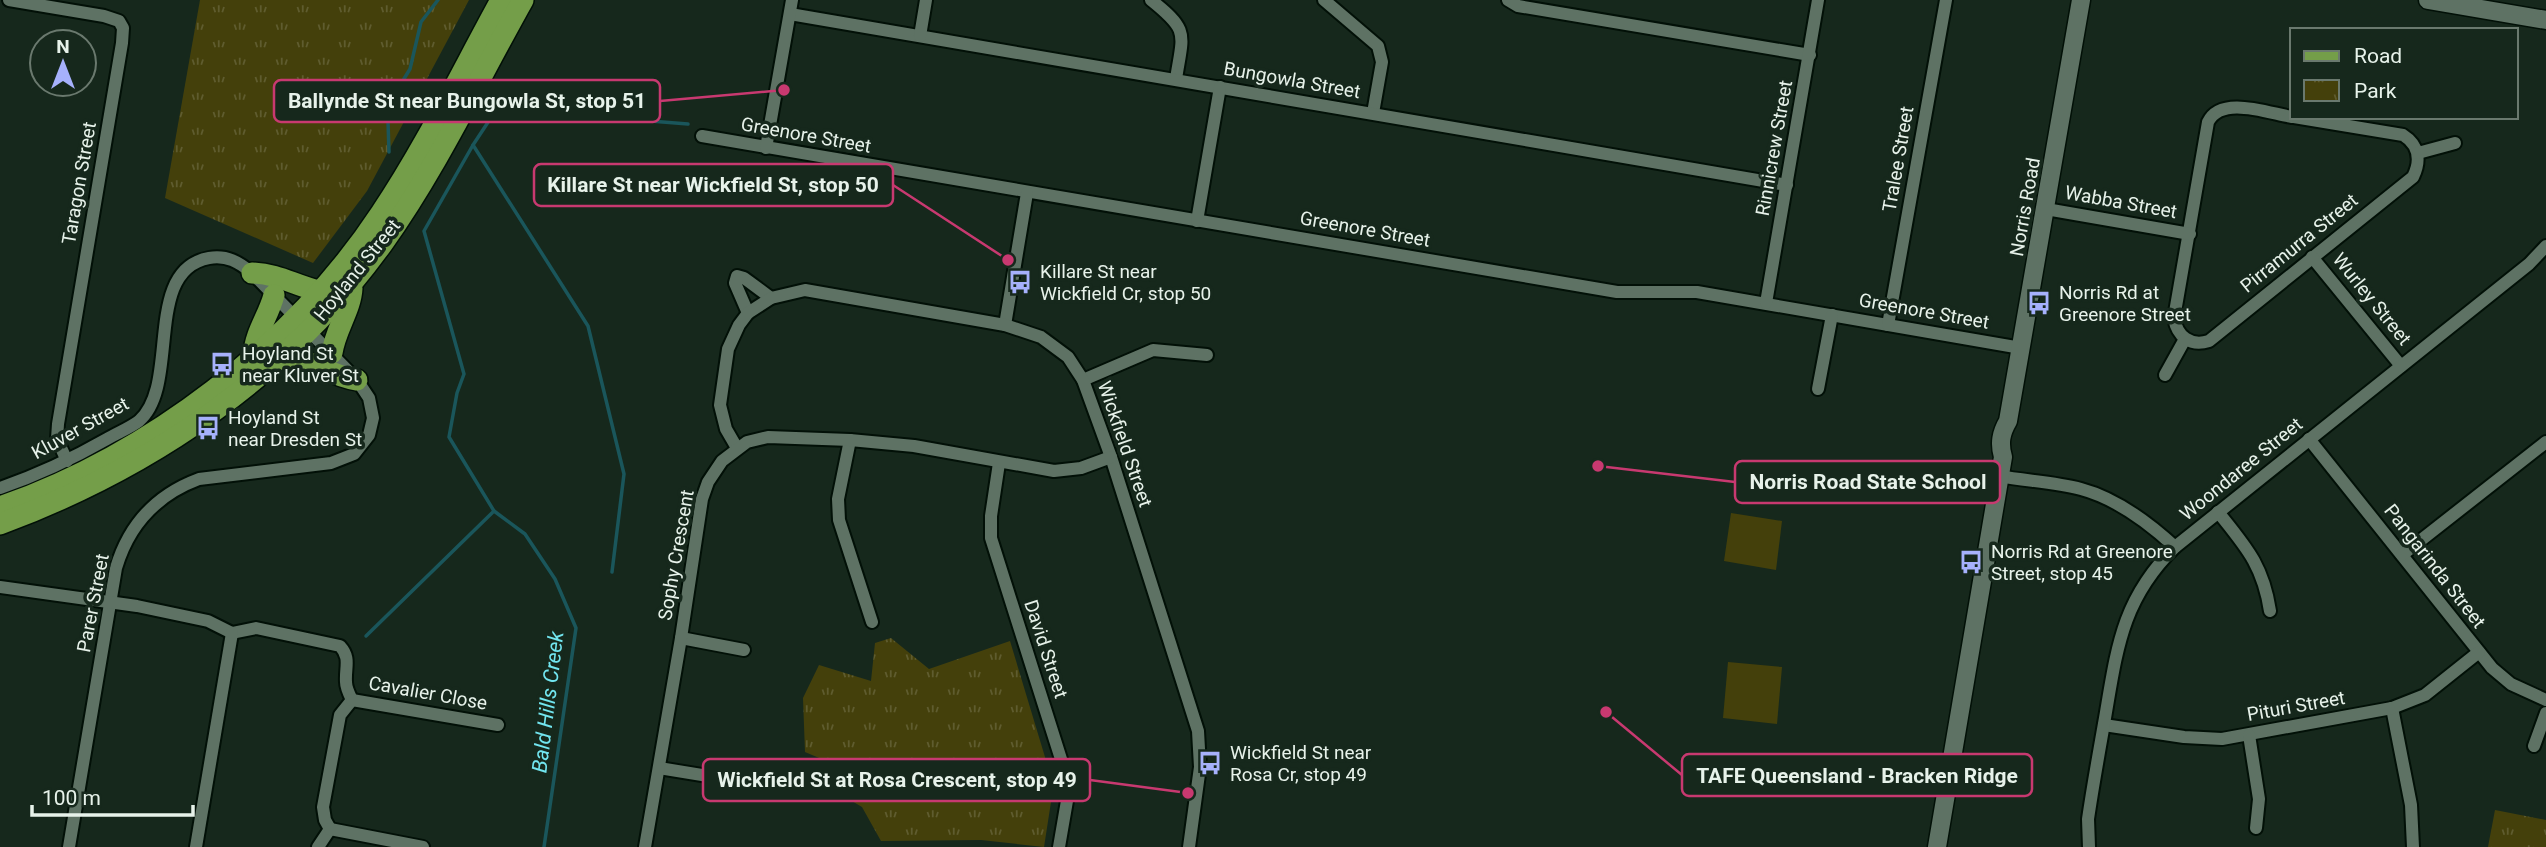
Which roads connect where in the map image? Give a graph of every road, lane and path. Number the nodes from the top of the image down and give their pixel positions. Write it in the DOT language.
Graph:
graph roads {
  1 [pos="9,0"];
  2 [pos="501,0"];
  3 [pos="523,0"];
  4 [pos="792,0"];
  5 [pos="926,0"];
  6 [pos="1151,0"];
  7 [pos="1324,0"];
  8 [pos="1508,0"];
  9 [pos="1818,0"];
  10 [pos="1946,0"];
  11 [pos="2081,0"];
  12 [pos="2428,0"];
  13 [pos="790,14"];
  14 [pos="2546,20"];
  15 [pos="920,36"];
  16 [pos="1810,55"];
  17 [pos="1176,79"];
  18 [pos="1220,87"];
  19 [pos="1373,113"];
  20 [pos="2290,116"];
  21 [pos="2305,119"];
  22 [pos="702,136"];
  23 [pos="2455,143"];
  24 [pos="766,148"];
  25 [pos="2418,153"];
  26 [pos="1787,185"];
  27 [pos="1027,192"];
  28 [pos="2046,209"];
  29 [pos="1197,221"];
  30 [pos="2190,234"];
  31 [pos="2546,246"];
  32 [pos="2312,257"];
  33 [pos="252,273"];
  34 [pos="352,282"];
  35 [pos="319,291"];
  36 [pos="274,295"];
  37 [pos="771,298"];
  38 [pos="1766,303"];
  39 [pos="748,313"];
  40 [pos="1832,315"];
  41 [pos="302,323"];
  42 [pos="1005,325"];
  43 [pos="1888,325"];
  44 [pos="2185,339"];
  45 [pos="2021,348"];
  46 [pos="332,353"];
  47 [pos="254,355"];
  48 [pos="282,355"];
  49 [pos="1207,355"];
  50 [pos="2401,366"];
  51 [pos="2165,375"];
  52 [pos="357,380"];
  53 [pos="1083,380"];
  54 [pos="1818,389"];
  55 [pos="2309,439"];
  56 [pos="850,440"];
  57 [pos="2546,442"];
  58 [pos="737,448"];
  59 [pos="1111,457"];
  60 [pos="66,461"];
  61 [pos="999,463"];
  62 [pos="1999,476"];
  63 [pos="0,488"];
  64 [pos="0,507"];
  65 [pos="2218,512"];
  66 [pos="0,524"];
  67 [pos="2175,547"];
  68 [pos="2402,555"];
  69 [pos="0,587"];
  70 [pos="111,603"];
  71 [pos="2270,611"];
  72 [pos="872,622"];
  73 [pos="232,633"];
  74 [pos="681,638"];
  75 [pos="744,650"];
  76 [pos="2479,652"];
  77 [pos="352,700"];
  78 [pos="2546,700"];
  79 [pos="2392,708"];
  80 [pos="2546,713"];
  81 [pos="2104,724"];
  82 [pos="498,725"];
  83 [pos="2249,735"];
  84 [pos="2534,746"];
  85 [pos="659,768"];
  86 [pos="805,780"];
  87 [pos="2256,828"];
  88 [pos="330,829"];
  89 [pos="69,847"];
  90 [pos="196,847"];
  91 [pos="318,847"];
  92 [pos="423,847"];
  93 [pos="645,847"];
  94 [pos="1059,847"];
  95 [pos="1189,847"];
  96 [pos="1937,847"];
  97 [pos="2089,847"];
  98 [pos="2413,847"];
  1 -- 60 [label="street, Taragon Street"];
  2 -- 35 [label="main road, Hoyland Street"];
  3 -- 34 [label="main road, Hoyland Street"];
  4 -- 13 [label="street"];
  5 -- 15 [label="street"];
  6 -- 17 [label="street"];
  7 -- 19 [label="street"];
  8 -- 16 [label="street"];
  9 -- 16 [label="street, Rinnicrew Street"];
  10 -- 43 [label="street, Tralee Street"];
  11 -- 28 [label="main road, Norris Road"];
  12 -- 14 [label="main road"];
  13 -- 15 [label="street, Bungowla Street"];
  13 -- 24 [label="street"];
  15 -- 17 [label="street, Bungowla Street"];
  16 -- 26 [label="street, Rinnicrew Street"];
  17 -- 18 [label="street, Bungowla Street"];
  18 -- 19 [label="street, Bungowla Street"];
  18 -- 29 [label="street"];
  19 -- 26 [label="street, Bungowla Street"];
  20 -- 30 [label="street"];
  21 -- 25 [label="street"];
  22 -- 24 [label="street, Greenore Street"];
  23 -- 25 [label="street"];
  24 -- 27 [label="street, Greenore Street"];
  25 -- 32 [label="street, Pirramurra Street"];
  26 -- 38 [label="street, Rinnicrew Street"];
  27 -- 29 [label="street, Greenore Street"];
  27 -- 42 [label="street"];
  28 -- 30 [label="street, Wabba Street"];
  28 -- 45 [label="main road, Norris Road"];
  29 -- 38 [label="street, Greenore Street"];
  30 -- 44 [label="street"];
  31 -- 50 [label="street, Woondaree Street"];
  32 -- 44 [label="street, Pirramurra Street"];
  32 -- 50 [label="street, Wurley Street"];
  33 -- 35 [label="main road"];
  33 -- 36 [label="street, Kluver Street"];
  33 -- 60 [label="street, Kluver Street"];
  34 -- 41 [label="main road, Hoyland Street"];
  34 -- 46 [label="main road"];
  35 -- 41 [label="main road, Hoyland Street"];
  36 -- 41 [label="street, Kluver Street"];
  36 -- 47 [label="main road"];
  37 -- 39 [label="street, Wickfield Street"];
  37 -- 39 [label="street"];
  37 -- 42 [label="street, Wickfield Street"];
  38 -- 40 [label="street, Greenore Street"];
  39 -- 58 [label="street, Wickfield Street"];
  40 -- 43 [label="street, Greenore Street"];
  40 -- 54 [label="street"];
  41 -- 46 [label="street, Parer Street"];
  41 -- 47 [label="main road, Hoyland Street"];
  41 -- 48 [label="main road, Hoyland Street"];
  42 -- 53 [label="street, Wickfield Street"];
  43 -- 45 [label="street, Greenore Street"];
  44 -- 51 [label="street"];
  45 -- 62 [label="main road, Norris Road"];
  46 -- 52 [label="street, Parer Street"];
  47 -- 64 [label="main road, Hoyland Street"];
  48 -- 52 [label="main road"];
  48 -- 66 [label="main road, Hoyland Street"];
  49 -- 53 [label="street"];
  50 -- 55 [label="street, Woondaree Street"];
  52 -- 70 [label="street, Parer Street"];
  53 -- 59 [label="street, Wickfield Street"];
  55 -- 65 [label="street, Woondaree Street"];
  55 -- 68 [label="street, Pangarinda Street"];
  56 -- 58 [label="street"];
  56 -- 61 [label="street"];
  56 -- 72 [label="street"];
  57 -- 68 [label="street"];
  58 -- 74 [label="street, Sophy Crescent"];
  59 -- 61 [label="street"];
  59 -- 95 [label="street, Wickfield Street"];
  60 -- 63 [label="street, Kluver Street"];
  61 -- 94 [label="street, David Street"];
  62 -- 67 [label="street"];
  62 -- 96 [label="main road, Norris Road"];
  65 -- 67 [label="street, Woondaree Street"];
  65 -- 71 [label="street"];
  67 -- 81 [label="street, Woondaree Street"];
  68 -- 76 [label="street, Pangarinda Street"];
  69 -- 70 [label="street"];
  70 -- 73 [label="street"];
  70 -- 89 [label="street, Parer Street"];
  73 -- 77 [label="street"];
  73 -- 90 [label="street"];
  74 -- 75 [label="street"];
  74 -- 85 [label="street, Sophy Crescent"];
  76 -- 78 [label="street, Pangarinda Street"];
  76 -- 79 [label="street, Pituri Street"];
  77 -- 82 [label="street, Cavalier Close"];
  77 -- 88 [label="street"];
  79 -- 83 [label="street, Pituri Street"];
  79 -- 98 [label="street"];
  80 -- 84 [label="street"];
  81 -- 83 [label="street, Pituri Street"];
  81 -- 97 [label="street, Woondaree Street"];
  83 -- 87 [label="street"];
  85 -- 86 [label="street"];
  85 -- 93 [label="street, Sophy Crescent"];
  88 -- 91 [label="street"];
  88 -- 92 [label="street"];
}
